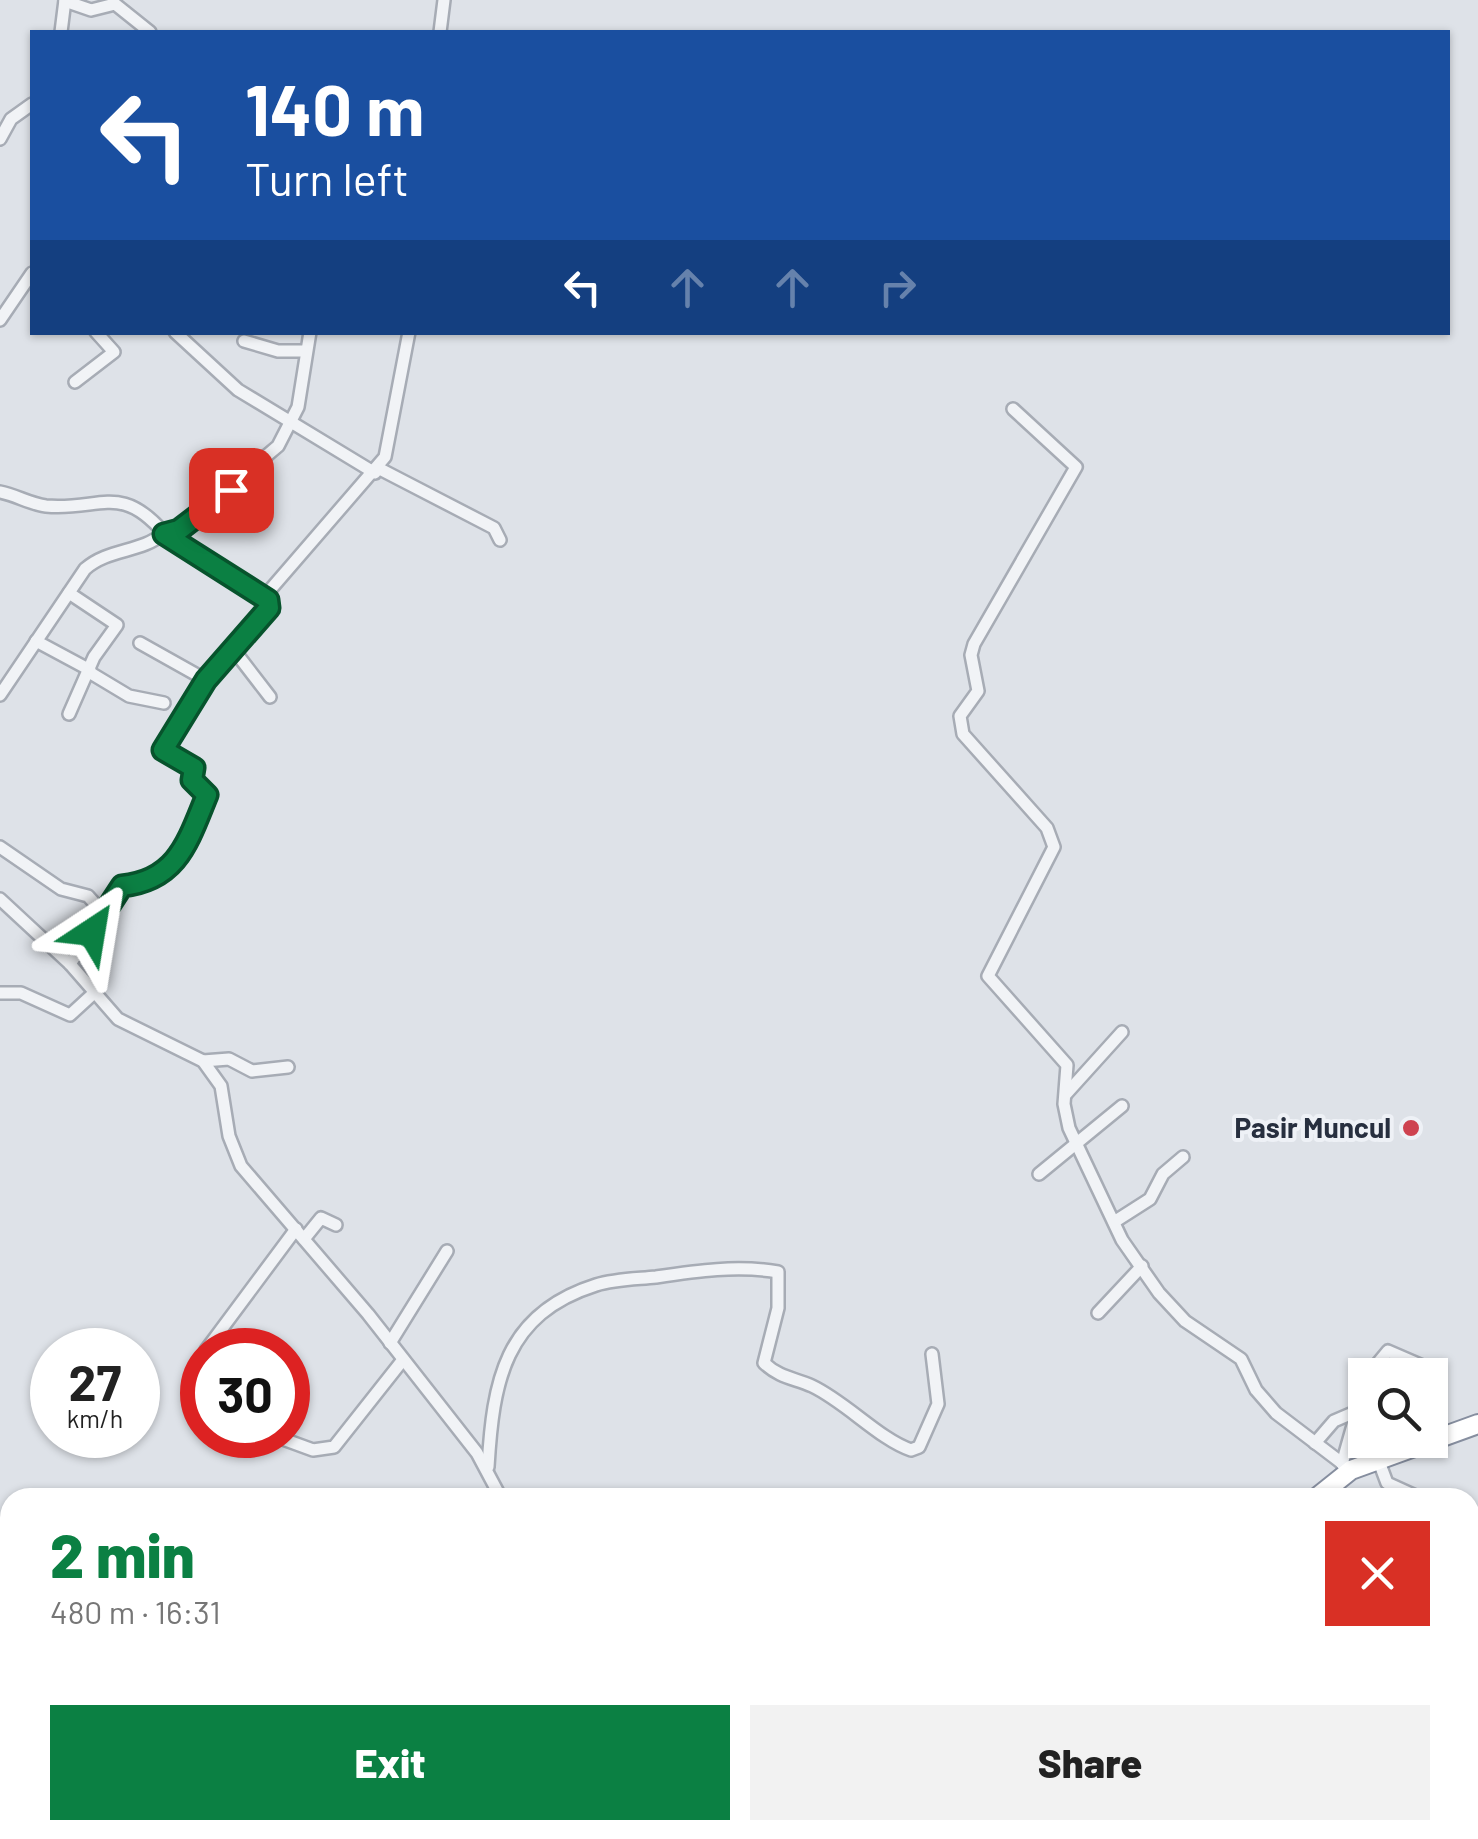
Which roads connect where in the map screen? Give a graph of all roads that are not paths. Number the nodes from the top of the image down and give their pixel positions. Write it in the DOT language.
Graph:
graph roads {
  1 [pos="444,0"];
  2 [pos="65,1"];
  3 [pos="61,30"];
  4 [pos="148,30"];
  5 [pos="440,30"];
  6 [pos="30,105"];
  7 [pos="0,139"];
  8 [pos="30,280"];
  9 [pos="0,320"];
  10 [pos="99,335"];
  11 [pos="178,335"];
  12 [pos="309,335"];
  13 [pos="408,335"];
  14 [pos="244,341"];
  15 [pos="306,352"];
  16 [pos="75,382"];
  17 [pos="1012,409"];
  18 [pos="289,423"];
  19 [pos="377,470"];
  20 [pos="0,492"];
  21 [pos="164,534"];
  22 [pos="500,540"];
  23 [pos="69,593"];
  24 [pos="264,597"];
  25 [pos="36,641"];
  26 [pos="140,643"];
  27 [pos="233,650"];
  28 [pos="90,671"];
  29 [pos="206,680"];
  30 [pos="0,695"];
  31 [pos="270,697"];
  32 [pos="164,703"];
  33 [pos="68,714"];
  34 [pos="0,846"];
  35 [pos="0,899"];
  36 [pos="105,915"];
  37 [pos="70,964"];
  38 [pos="0,994"];
  39 [pos="94,994"];
  40 [pos="1122,1032"];
  41 [pos="203,1061"];
  42 [pos="288,1067"];
  43 [pos="1066,1094"];
  44 [pos="1122,1106"];
  45 [pos="1075,1142"];
  46 [pos="1182,1157"];
  47 [pos="1039,1174"];
  48 [pos="1114,1222"];
  49 [pos="336,1224"];
  50 [pos="300,1234"];
  51 [pos="447,1251"];
  52 [pos="1142,1266"];
  53 [pos="1098,1313"];
  54 [pos="224,1328"];
  55 [pos="390,1343"];
  56 [pos="932,1354"];
  57 [pos="1382,1358"];
  58 [pos="1404,1358"];
  59 [pos="402,1361"];
  60 [pos="1348,1416"];
  61 [pos="1478,1424"];
  62 [pos="1315,1444"];
  63 [pos="310,1449"];
  64 [pos="1348,1458"];
  65 [pos="1378,1460"];
  66 [pos="1346,1467"];
  67 [pos="488,1471"];
  68 [pos="496,1488"];
  69 [pos="1326,1488"];
  70 [pos="1399,1488"];
  1 -- 5 [label="street"];
  2 -- 3 [label="street"];
  2 -- 4 [label="street"];
  6 -- 7 [label="street"];
  8 -- 9 [label="street"];
  10 -- 16 [label="street"];
  11 -- 18 [label="street"];
  12 -- 15 [label="street"];
  13 -- 19 [label="street"];
  14 -- 15 [label="street"];
  15 -- 18 [label="street"];
  17 -- 43 [label="street"];
  18 -- 19 [label="street"];
  18 -- 21 [label="street"];
  19 -- 22 [label="street"];
  19 -- 24 [label="street"];
  20 -- 21 [label="street"];
  21 -- 23 [label="street"];
  21 -- 24 [label="street"];
  23 -- 25 [label="street"];
  23 -- 28 [label="street"];
  24 -- 27 [label="street"];
  25 -- 28 [label="street"];
  25 -- 30 [label="street"];
  26 -- 29 [label="street"];
  27 -- 29 [label="street"];
  27 -- 31 [label="street"];
  28 -- 32 [label="street"];
  28 -- 33 [label="street"];
  29 -- 36 [label="street"];
  34 -- 36 [label="street"];
  35 -- 37 [label="street"];
  36 -- 37 [label="street"];
  37 -- 39 [label="street"];
  38 -- 39 [label="street"];
  39 -- 41 [label="street"];
  40 -- 43 [label="street"];
  41 -- 42 [label="street"];
  41 -- 50 [label="street"];
  43 -- 45 [label="street"];
  44 -- 45 [label="street"];
  45 -- 47 [label="street"];
  45 -- 48 [label="street"];
  46 -- 48 [label="street"];
  48 -- 52 [label="street"];
  49 -- 50 [label="street"];
  50 -- 54 [label="street"];
  50 -- 55 [label="street"];
  51 -- 55 [label="street"];
  52 -- 53 [label="street"];
  52 -- 62 [label="street"];
  55 -- 59 [label="street"];
  56 -- 67 [label="street"];
  57 -- 58 [label="street"];
  59 -- 63 [label="street"];
  59 -- 67 [label="street"];
  60 -- 62 [label="street"];
  61 -- 65 [label="highway"];
  62 -- 66 [label="street"];
  64 -- 66 [label="street"];
  65 -- 66 [label="highway"];
  65 -- 70 [label="street"];
  66 -- 69 [label="highway"];
  67 -- 68 [label="street"];
}
